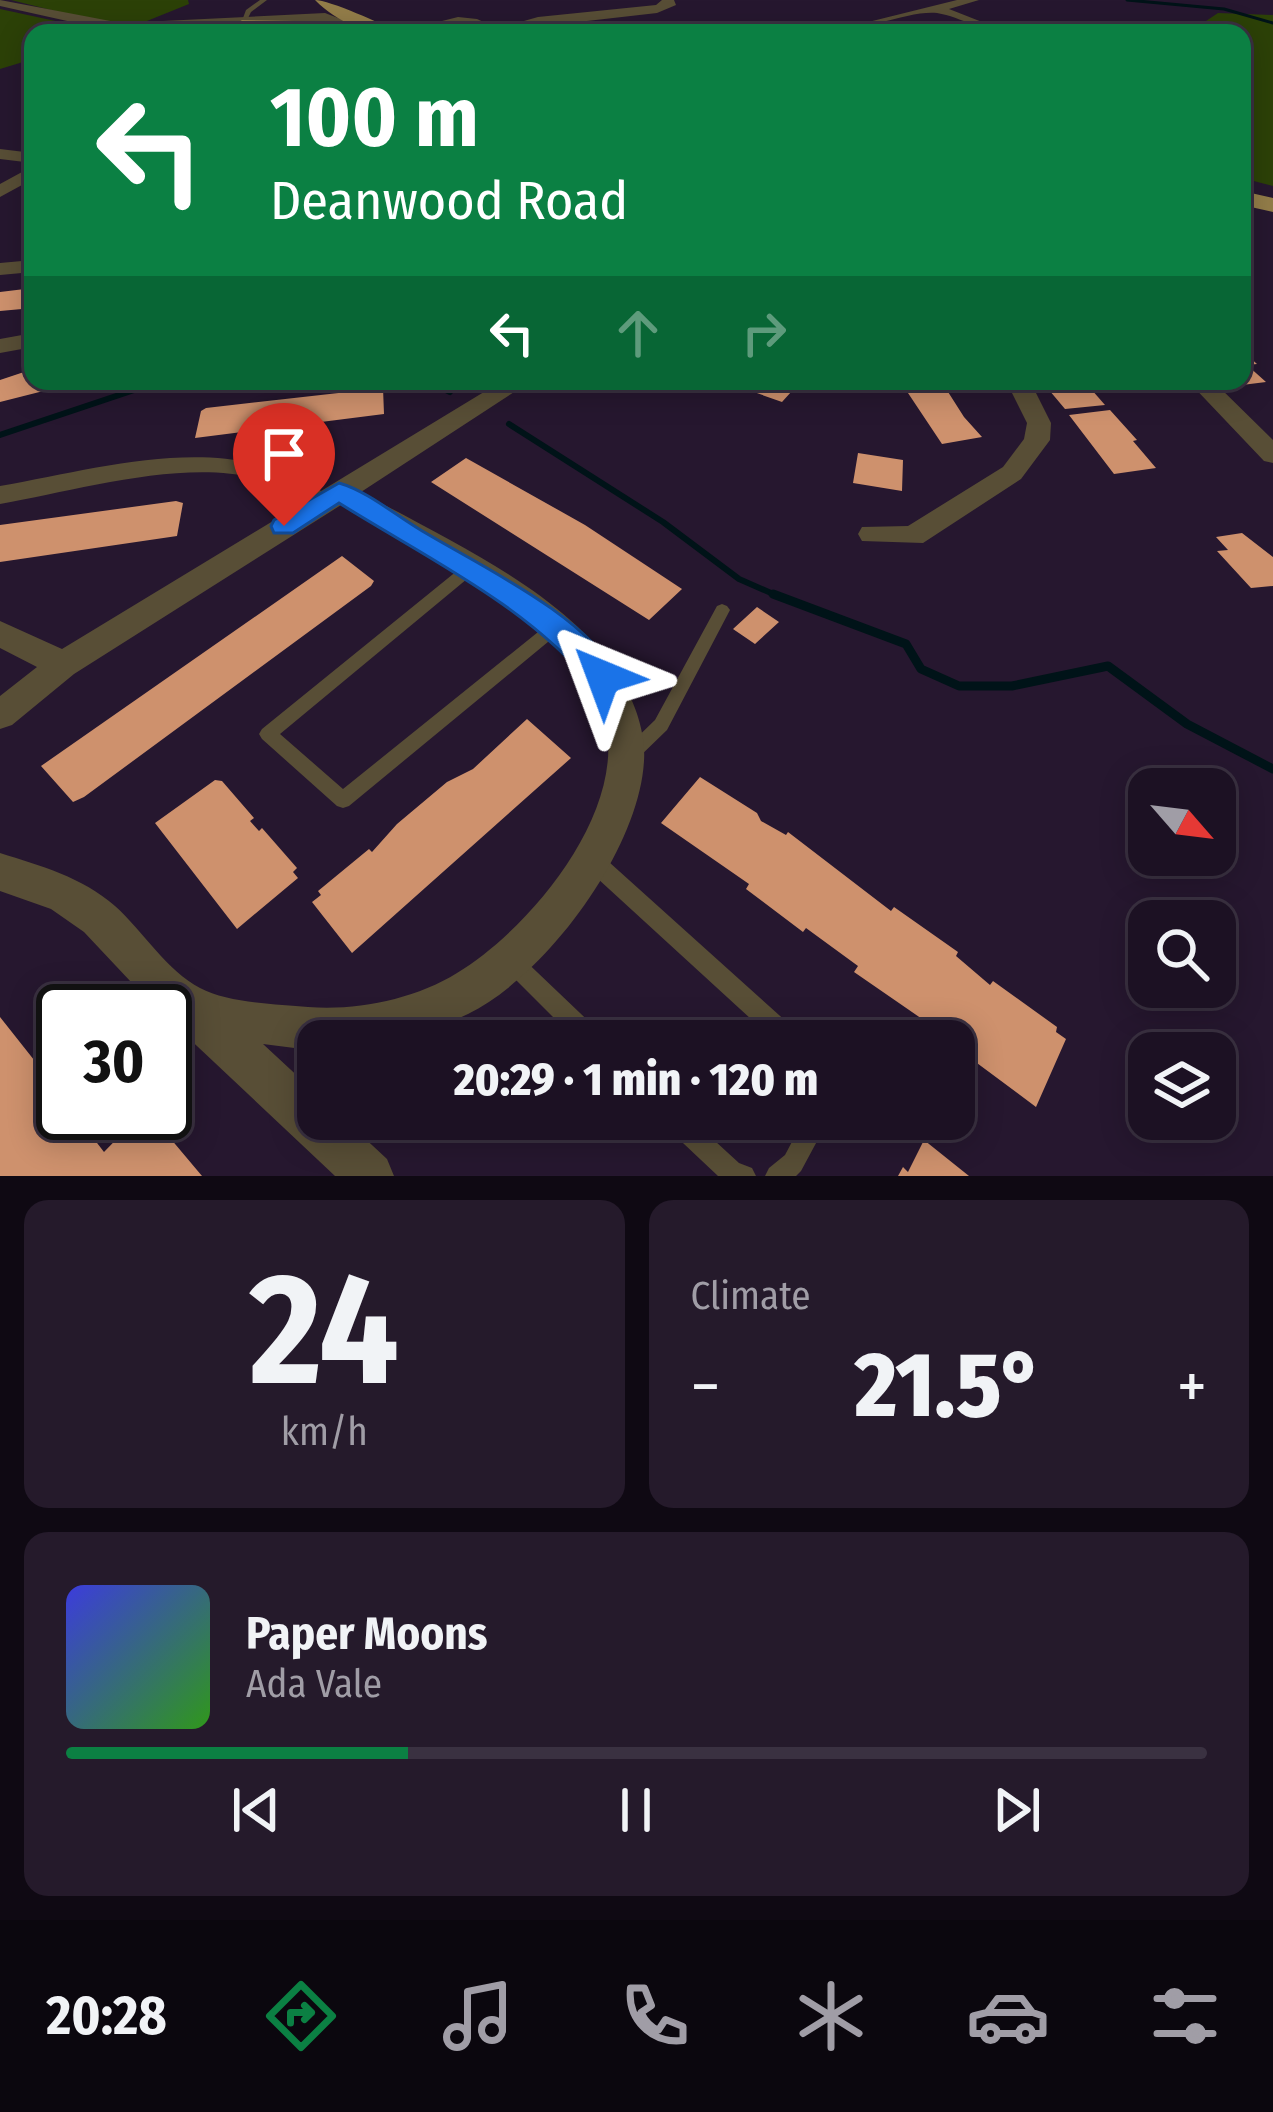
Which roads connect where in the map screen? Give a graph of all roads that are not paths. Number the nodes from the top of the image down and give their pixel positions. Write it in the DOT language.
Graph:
graph roads {
  1 [pos="264,0"];
  2 [pos="295,0"];
  3 [pos="322,0"];
  4 [pos="668,0"];
  5 [pos="973,0"];
  6 [pos="0,2"];
  7 [pos="644,5"];
  8 [pos="936,10"];
  9 [pos="314,18"];
  10 [pos="94,24"];
  11 [pos="242,24"];
  12 [pos="246,24"];
  13 [pos="252,24"];
  14 [pos="324,24"];
  15 [pos="348,24"];
  16 [pos="363,24"];
  17 [pos="440,24"];
  18 [pos="484,24"];
  19 [pos="526,24"];
  20 [pos="872,24"];
  21 [pos="977,24"];
  22 [pos="504,390"];
  23 [pos="1022,390"];
  24 [pos="1209,390"];
  25 [pos="1273,455"];
  26 [pos="0,495"];
  27 [pos="330,498"];
  28 [pos="872,534"];
  29 [pos="468,570"];
  30 [pos="722,610"];
  31 [pos="554,628"];
  32 [pos="0,633"];
  33 [pos="63,665"];
  34 [pos="0,715"];
  35 [pos="627,758"];
  36 [pos="590,858"];
  37 [pos="0,872"];
  38 [pos="509,959"];
  39 [pos="193,1010"];
  40 [pos="571,1020"];
  41 [pos="768,1020"];
  42 [pos="697,1140"];
  43 [pos="806,1140"];
  44 [pos="370,1176"];
  45 [pos="744,1176"];
  46 [pos="777,1176"];
  1 -- 11 [label="lane"];
  2 -- 9 [label="main road"];
  2 -- 12 [label="main road"];
  3 -- 16 [label="main road"];
  4 -- 7 [label="street"];
  5 -- 8 [label="street"];
  6 -- 10 [label="street"];
  7 -- 19 [label="street"];
  8 -- 20 [label="street"];
  8 -- 21 [label="street"];
  9 -- 13 [label="street"];
  9 -- 14 [label="main road"];
  9 -- 15 [label="street"];
  17 -- 18 [label="lane"];
  22 -- 27 [label="street"];
  23 -- 28 [label="street"];
  24 -- 25 [label="street"];
  26 -- 27 [label="street"];
  27 -- 29 [label="street"];
  27 -- 33 [label="street"];
  29 -- 31 [label="street"];
  29 -- 31 [label="lane"];
  30 -- 35 [label="lane"];
  31 -- 35 [label="street"];
  32 -- 33 [label="street"];
  33 -- 34 [label="street"];
  35 -- 36 [label="street"];
  36 -- 38 [label="street"];
  36 -- 41 [label="lane"];
  37 -- 39 [label="street"];
  38 -- 39 [label="street"];
  38 -- 40 [label="lane"];
  39 -- 44 [label="street"];
  42 -- 45 [label="lane"];
  43 -- 46 [label="lane"];
}
